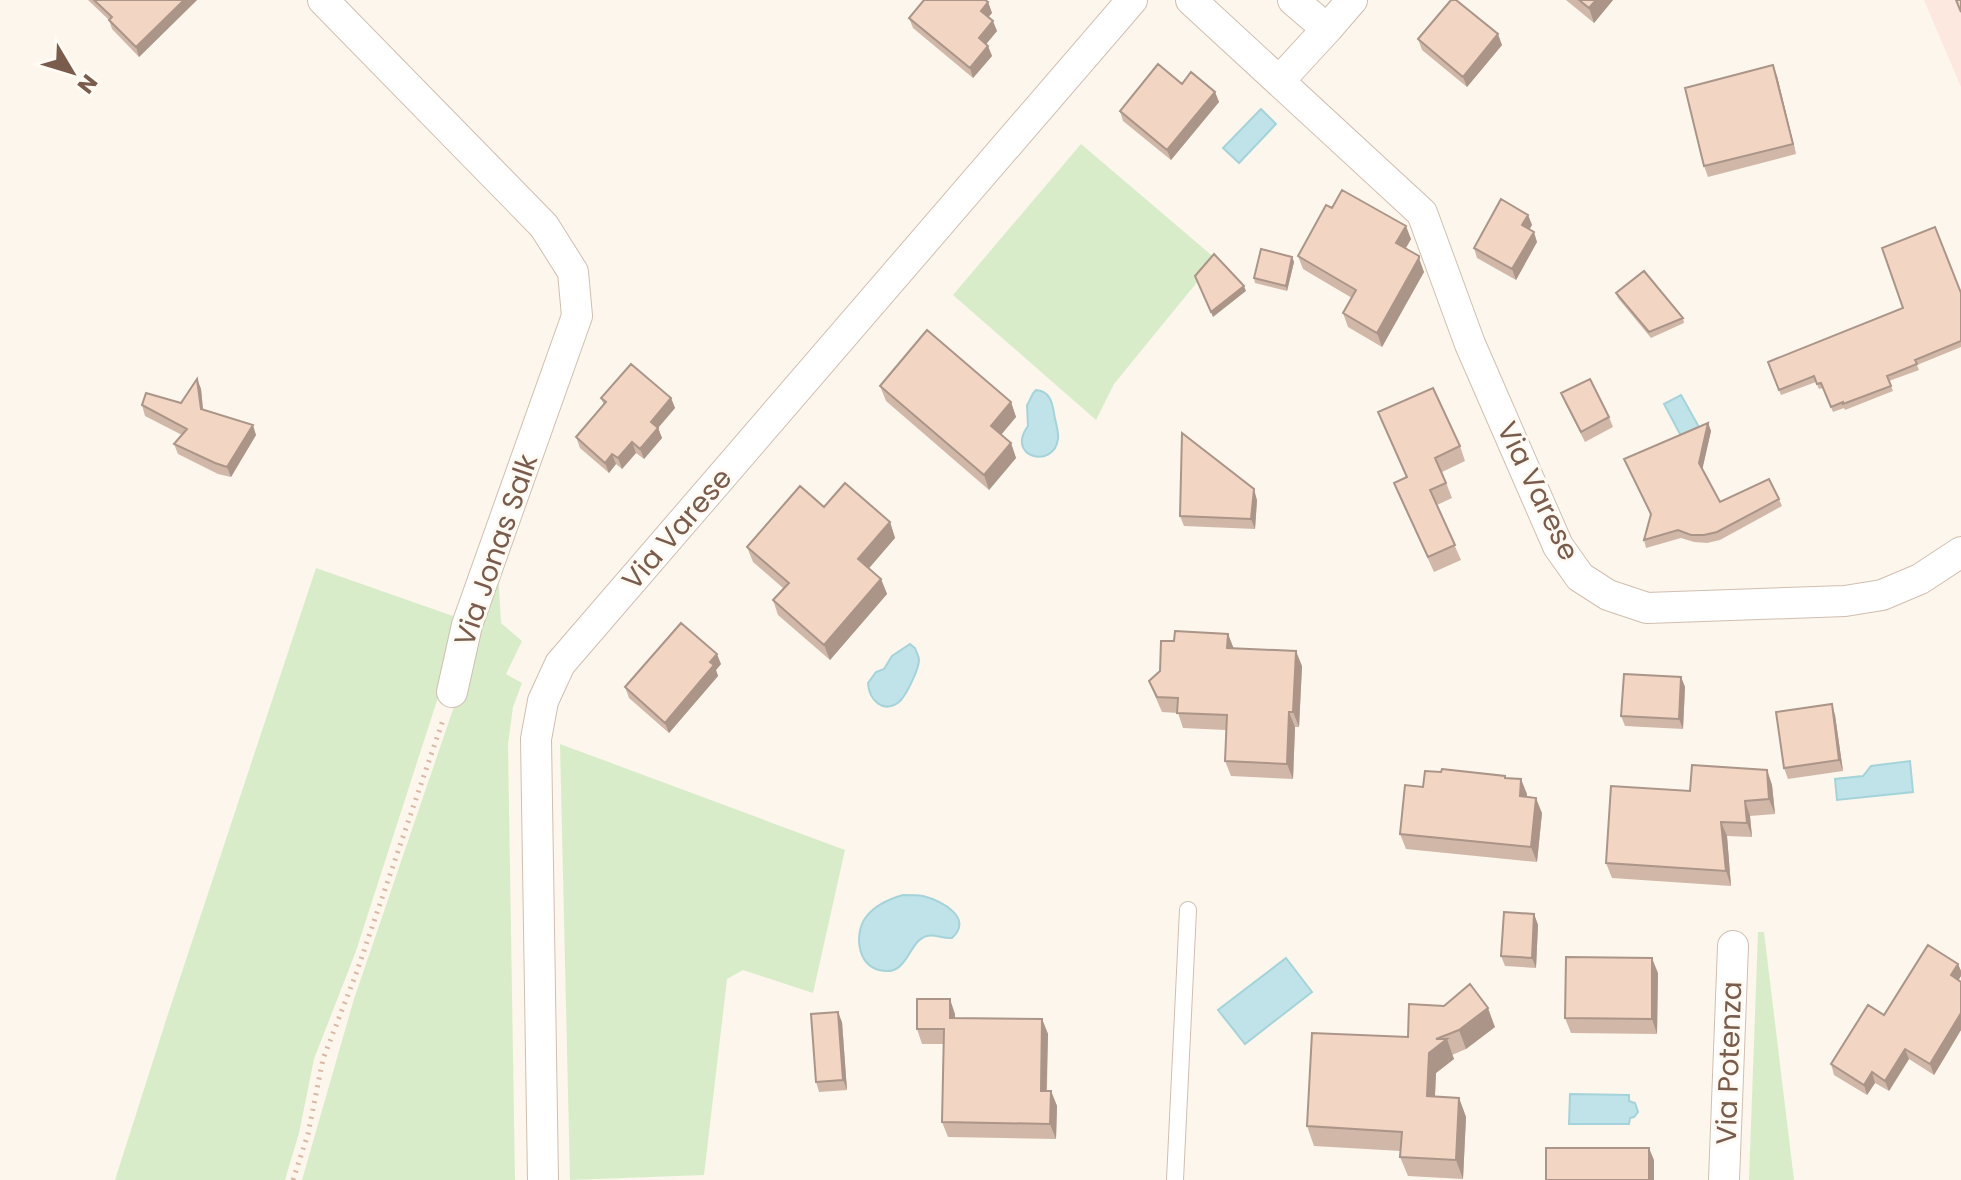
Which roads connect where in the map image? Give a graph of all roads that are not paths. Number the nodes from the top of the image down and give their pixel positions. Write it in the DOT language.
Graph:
graph roads {
  1 [pos="323,0"];
  2 [pos="1132,0"];
  3 [pos="1191,0"];
  4 [pos="1293,0"];
  5 [pos="1352,0"];
  6 [pos="1327,29"];
  7 [pos="1280,80"];
  8 [pos="1961,552"];
  9 [pos="452,692"];
  10 [pos="1188,910"];
  11 [pos="1733,946"];
  12 [pos="543,1180"];
  13 [pos="1175,1180"];
  14 [pos="1724,1180"];
  1 -- 9 [label="street, Via Jonas Salk"];
  2 -- 12 [label="street, Via Varese"];
  3 -- 7 [label="street, Via Varese"];
  4 -- 6 [label="street"];
  5 -- 6 [label="street"];
  6 -- 7 [label="street"];
  7 -- 8 [label="street, Via Varese"];
  10 -- 13 [label="lane"];
  11 -- 14 [label="street, Via Potenza"];
}
